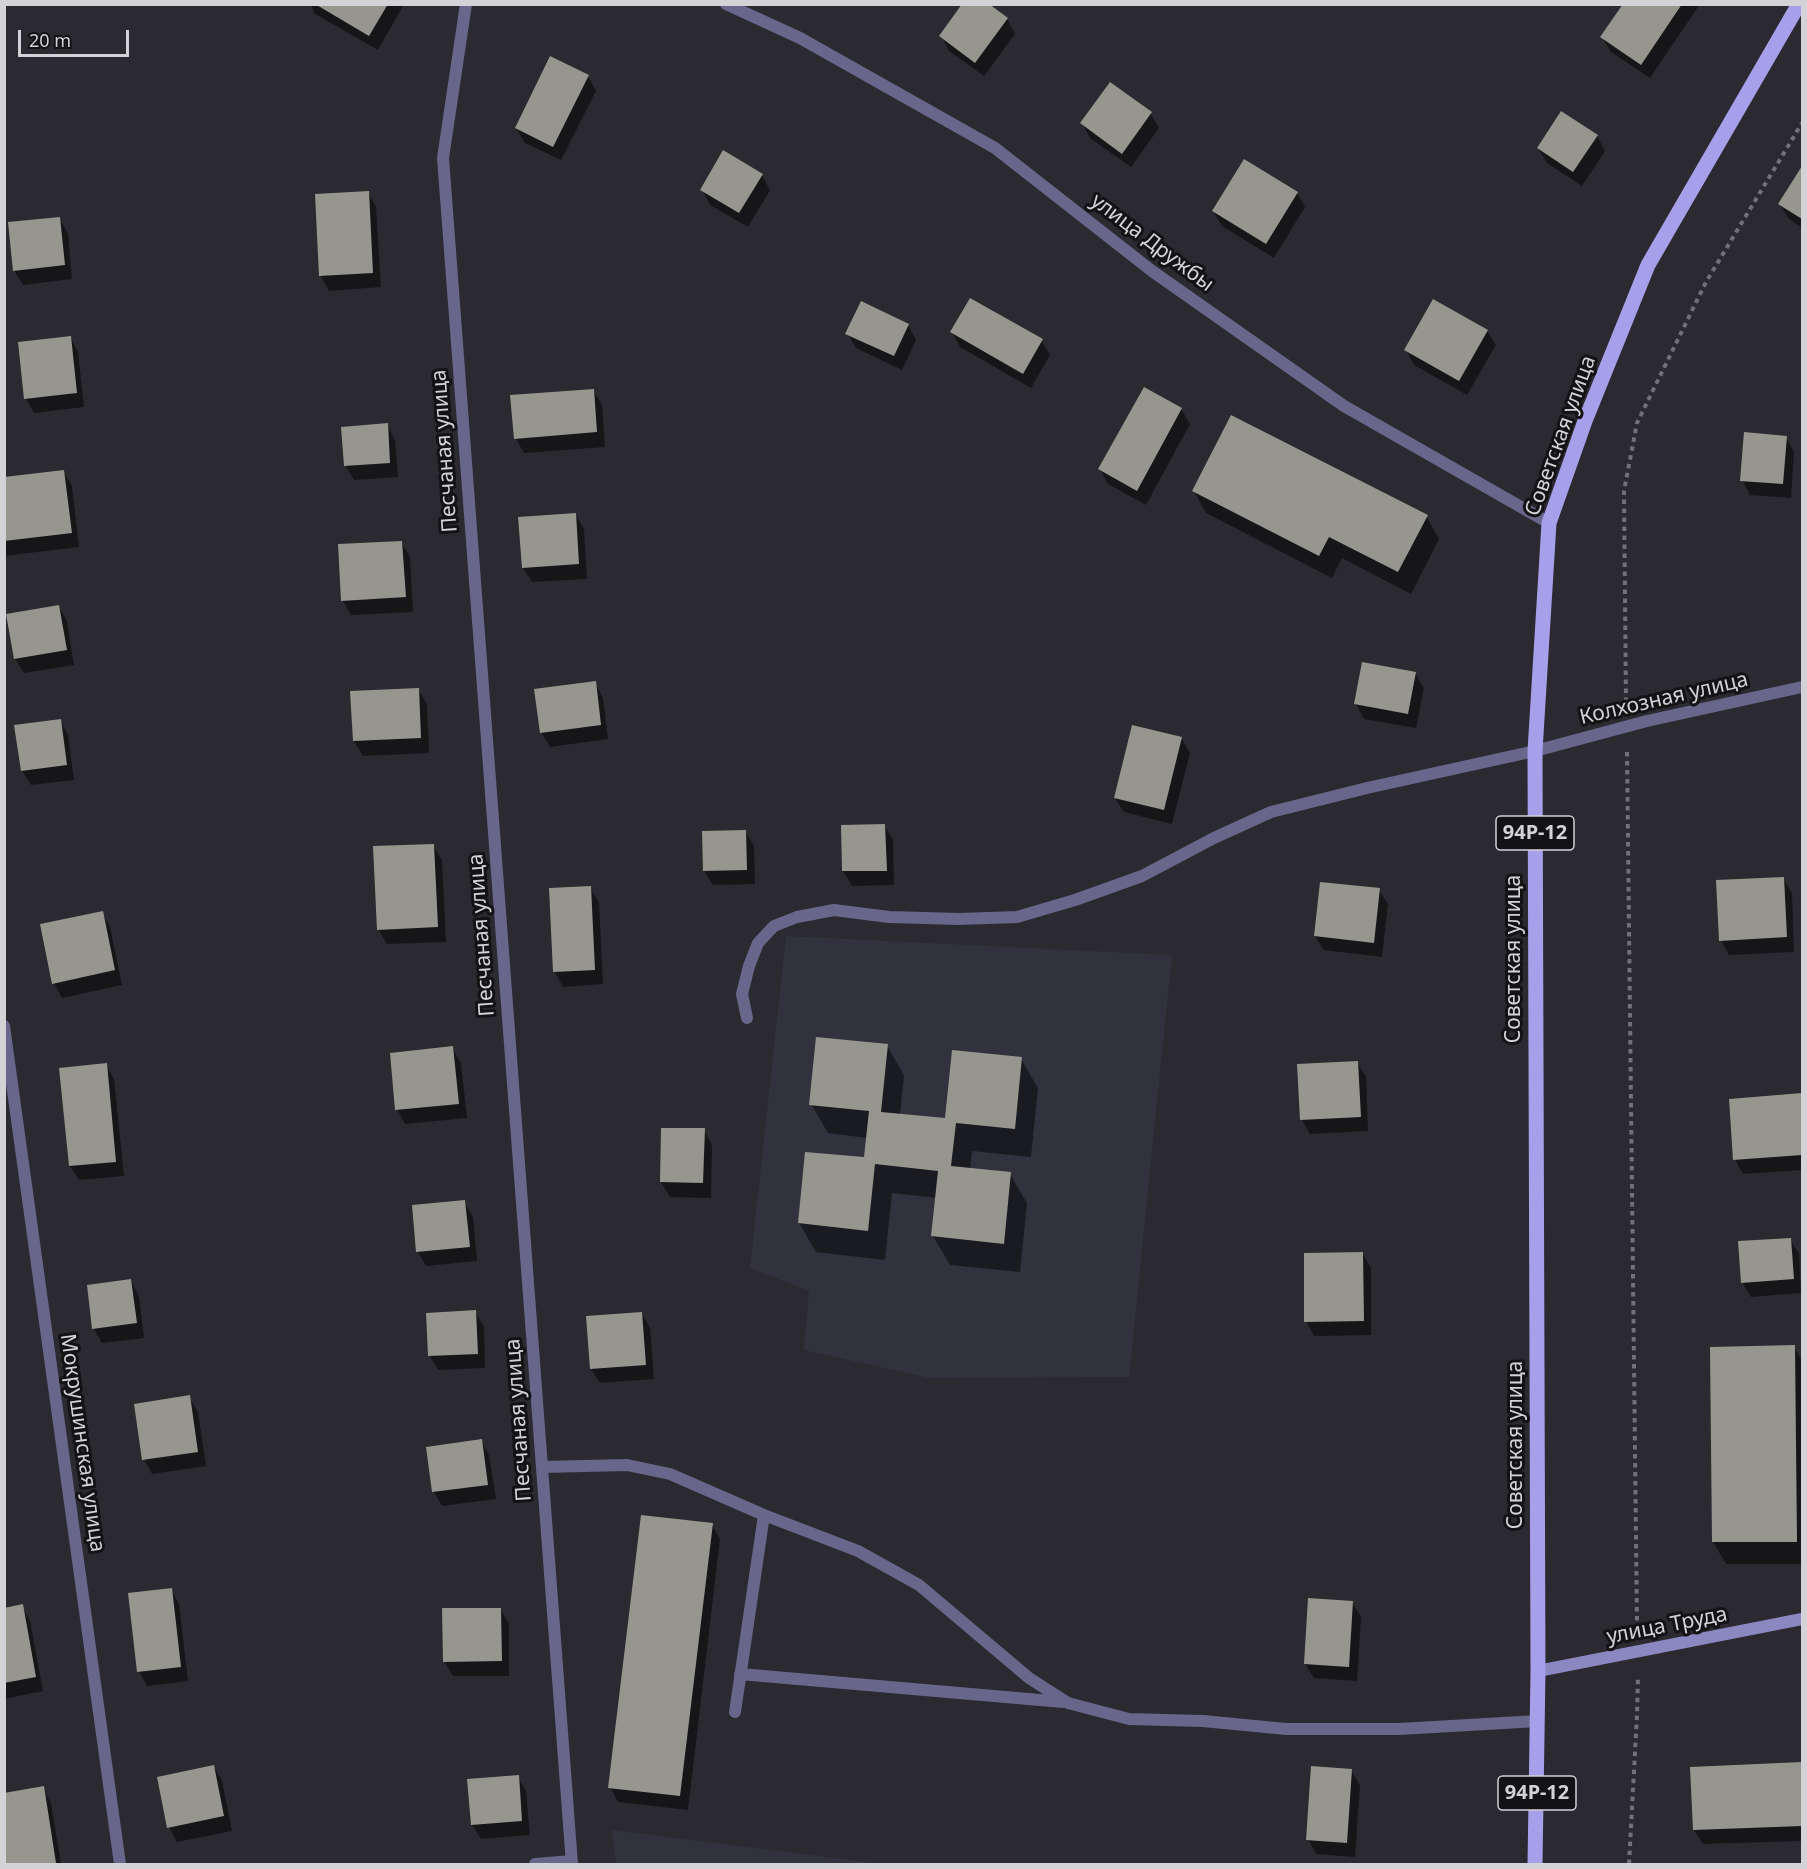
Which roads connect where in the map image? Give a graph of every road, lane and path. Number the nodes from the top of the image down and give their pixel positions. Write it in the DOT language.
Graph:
graph roads {
  1 [pos="466,4"];
  2 [pos="726,4"];
  3 [pos="1799,4"];
  4 [pos="1803,123"];
  5 [pos="1549,523"];
  6 [pos="1803,687"];
  7 [pos="1626,727"];
  8 [pos="1535,751"];
  9 [pos="747,1018"];
  10 [pos="4,1026"];
  11 [pos="542,1467"];
  12 [pos="764,1515"];
  13 [pos="1803,1619"];
  14 [pos="1638,1651"];
  15 [pos="1538,1671"];
  16 [pos="740,1674"];
  17 [pos="1068,1703"];
  18 [pos="735,1712"];
  19 [pos="1538,1721"];
  20 [pos="572,1863"];
  21 [pos="120,1864"];
  22 [pos="535,1864"];
  23 [pos="1536,1864"];
  24 [pos="1629,1864"];
  1 -- 11 [label="street, Песчаная улица"];
  2 -- 5 [label="street, улица Дружбы"];
  3 -- 5 [label="main road, Советская улица / 94Р-12"];
  4 -- 7 [label="path"];
  5 -- 8 [label="main road, Советская улица / 94Р-12"];
  6 -- 7 [label="street, Колхозная улица"];
  7 -- 8 [label="street, Колхозная улица"];
  7 -- 14 [label="path"];
  8 -- 9 [label="street, Колхозная улица"];
  8 -- 15 [label="main road, Советская улица / 94Р-12"];
  10 -- 21 [label="street, Мокрушинская улица"];
  11 -- 12 [label="street"];
  11 -- 20 [label="street, Песчаная улица"];
  12 -- 16 [label="street"];
  12 -- 17 [label="street"];
  13 -- 14 [label="street, улица Труда"];
  14 -- 15 [label="street, улица Труда"];
  14 -- 24 [label="path"];
  15 -- 19 [label="main road, Советская улица / 94Р-12"];
  16 -- 17 [label="street"];
  16 -- 18 [label="street"];
  17 -- 19 [label="street"];
  19 -- 23 [label="main road, Советская улица / 94Р-12"];
  20 -- 22 [label="street"];
}
